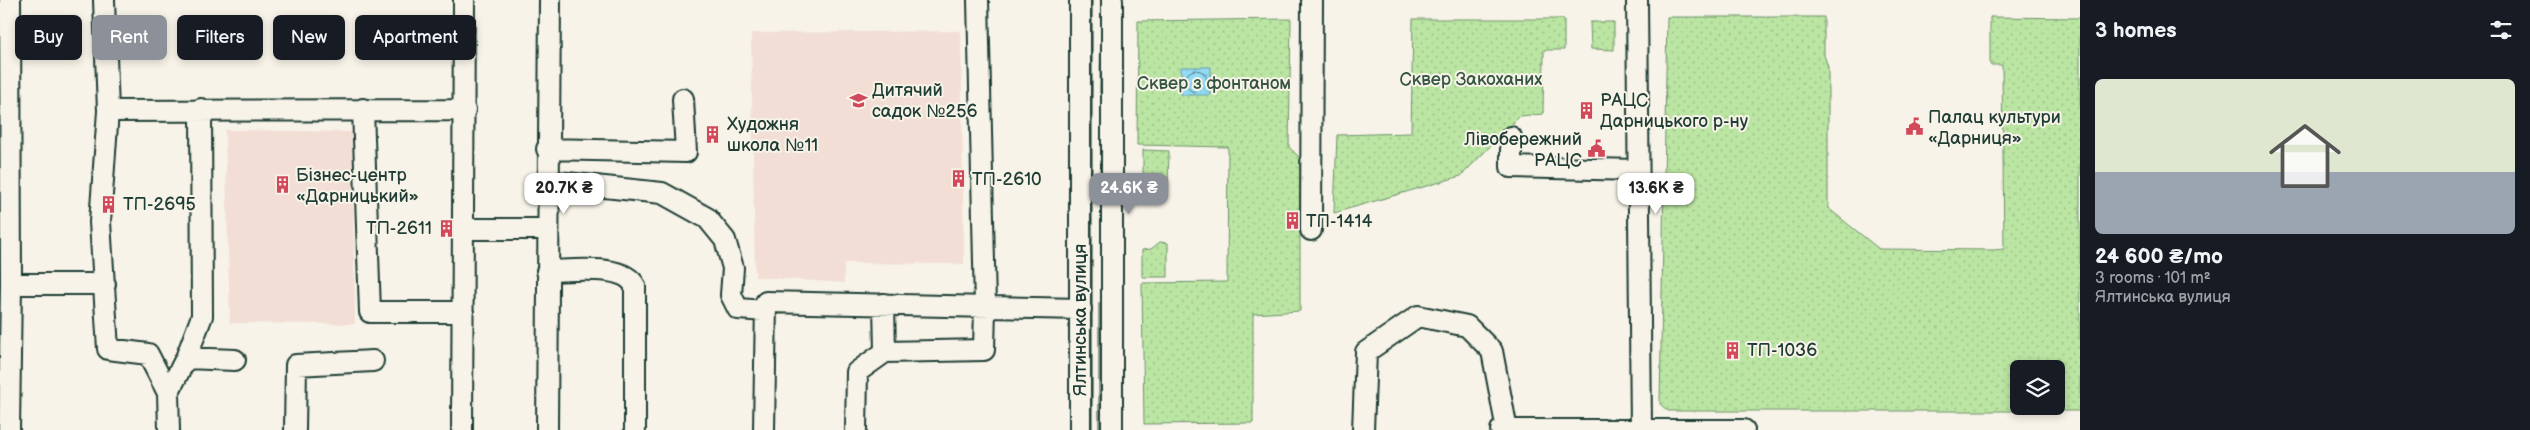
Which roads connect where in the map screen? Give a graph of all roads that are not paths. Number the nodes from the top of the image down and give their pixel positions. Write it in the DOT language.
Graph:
graph roads {
  1 [pos="10,0"];
  2 [pos="104,0"];
  3 [pos="464,0"];
  4 [pos="550,0"];
  5 [pos="978,0"];
  6 [pos="1080,0"];
  7 [pos="1112,0"];
  8 [pos="1312,0"];
  9 [pos="1637,0"];
  10 [pos="683,99"];
  11 [pos="201,109"];
  12 [pos="363,109"];
  13 [pos="465,110"];
  14 [pos="108,111"];
  15 [pos="1512,137"];
  16 [pos="547,149"];
  17 [pos="1638,170"];
  18 [pos="547,181"];
  19 [pos="547,228"];
  20 [pos="464,229"];
  21 [pos="1311,230"];
  22 [pos="547,271"];
  23 [pos="11,284"];
  24 [pos="105,284"];
  25 [pos="884,304"];
  26 [pos="985,306"];
  27 [pos="1080,309"];
  28 [pos="766,311"];
  29 [pos="463,312"];
  30 [pos="885,352"];
  31 [pos="186,358"];
  32 [pos="235,360"];
  33 [pos="373,361"];
  34 [pos="168,393"];
  35 [pos="1641,429"];
  36 [pos="9,430"];
  37 [pos="169,430"];
  38 [pos="296,430"];
  39 [pos="462,430"];
  40 [pos="547,430"];
  41 [pos="635,430"];
  42 [pos="764,430"];
  43 [pos="856,430"];
  44 [pos="1080,430"];
  45 [pos="1112,430"];
  46 [pos="1363,430"];
  47 [pos="1501,430"];
  48 [pos="1507,430"];
  49 [pos="1744,430"];
  1 -- 23 [label="street"];
  2 -- 14 [label="street"];
  3 -- 13 [label="street"];
  4 -- 16 [label="street"];
  5 -- 26 [label="street"];
  6 -- 27 [label="street, Ялтинська вулиця"];
  7 -- 45 [label="street, Ялтинська вулиця"];
  8 -- 21 [label="street"];
  9 -- 17 [label="street"];
  10 -- 16 [label="street"];
  11 -- 12 [label="street"];
  11 -- 14 [label="street"];
  11 -- 31 [label="street"];
  12 -- 13 [label="street"];
  12 -- 29 [label="street"];
  13 -- 20 [label="street"];
  14 -- 24 [label="street"];
  15 -- 17 [label="street"];
  16 -- 18 [label="street"];
  17 -- 35 [label="street"];
  18 -- 19 [label="street"];
  18 -- 28 [label="street"];
  19 -- 20 [label="street"];
  19 -- 22 [label="street"];
  20 -- 29 [label="street"];
  22 -- 40 [label="street"];
  22 -- 41 [label="street"];
  23 -- 24 [label="street"];
  23 -- 36 [label="street"];
  24 -- 34 [label="street"];
  25 -- 26 [label="street"];
  25 -- 28 [label="street"];
  25 -- 30 [label="street"];
  26 -- 27 [label="street"];
  26 -- 30 [label="street"];
  27 -- 44 [label="street, Ялтинська вулиця"];
  28 -- 42 [label="street"];
  29 -- 39 [label="street"];
  30 -- 43 [label="street"];
  31 -- 32 [label="street"];
  31 -- 34 [label="street"];
  33 -- 38 [label="street"];
  34 -- 37 [label="street"];
  35 -- 48 [label="street"];
  35 -- 49 [label="street"];
  46 -- 48 [label="street"];
  47 -- 48 [label="street"];
}
